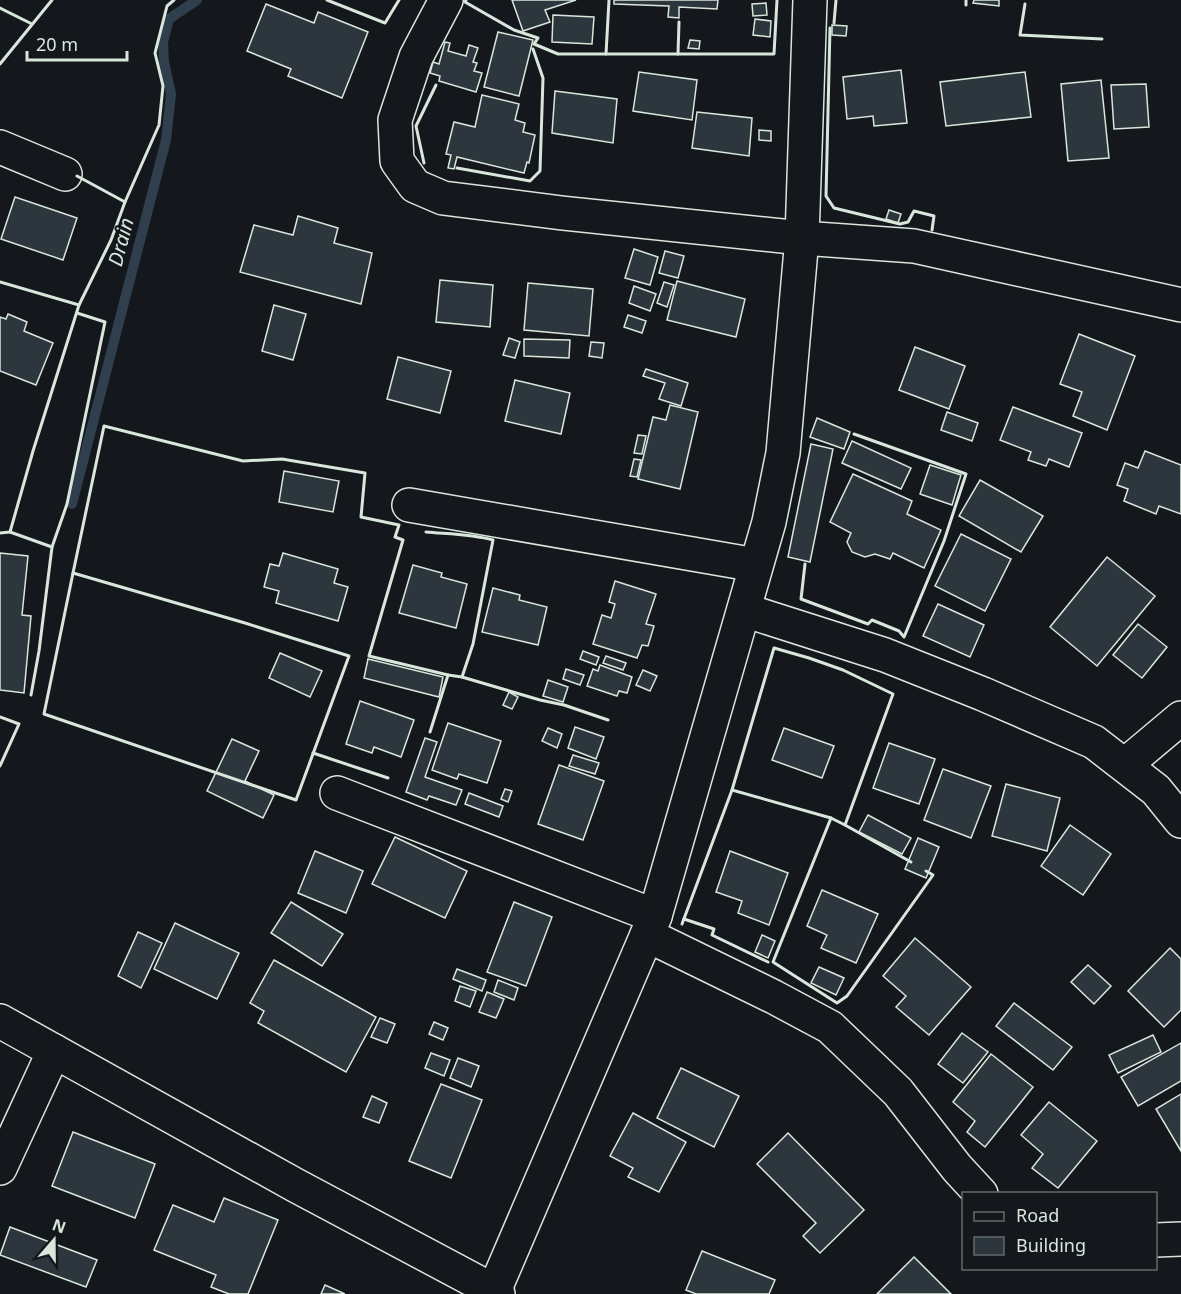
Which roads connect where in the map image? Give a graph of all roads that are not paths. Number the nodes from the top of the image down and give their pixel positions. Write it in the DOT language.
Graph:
graph roads {
  1 [pos="446,0"];
  2 [pos="810,0"];
  3 [pos="0,147"];
  4 [pos="65,174"];
  5 [pos="802,238"];
  6 [pos="1181,305"];
  7 [pos="409,505"];
  8 [pos="756,565"];
  9 [pos="744,610"];
  10 [pos="1181,718"];
  11 [pos="1125,765"];
  12 [pos="337,793"];
  13 [pos="1181,821"];
  14 [pos="651,926"];
  15 [pos="0,1021"];
  16 [pos="54,1051"];
  17 [pos="0,1168"];
  18 [pos="979,1192"];
  19 [pos="1181,1239"];
  20 [pos="1157,1240"];
  21 [pos="496,1292"];
  1 -- 5 [label="street"];
  2 -- 5 [label="street"];
  3 -- 4 [label="street"];
  5 -- 6 [label="street"];
  5 -- 8 [label="street"];
  7 -- 8 [label="street"];
  8 -- 9 [label="street"];
  9 -- 11 [label="street"];
  9 -- 14 [label="street"];
  10 -- 11 [label="street"];
  11 -- 13 [label="street"];
  12 -- 14 [label="street"];
  14 -- 18 [label="street"];
  14 -- 21 [label="street"];
  15 -- 16 [label="street"];
  16 -- 17 [label="street"];
  16 -- 21 [label="street"];
  19 -- 20 [label="street"];
}
